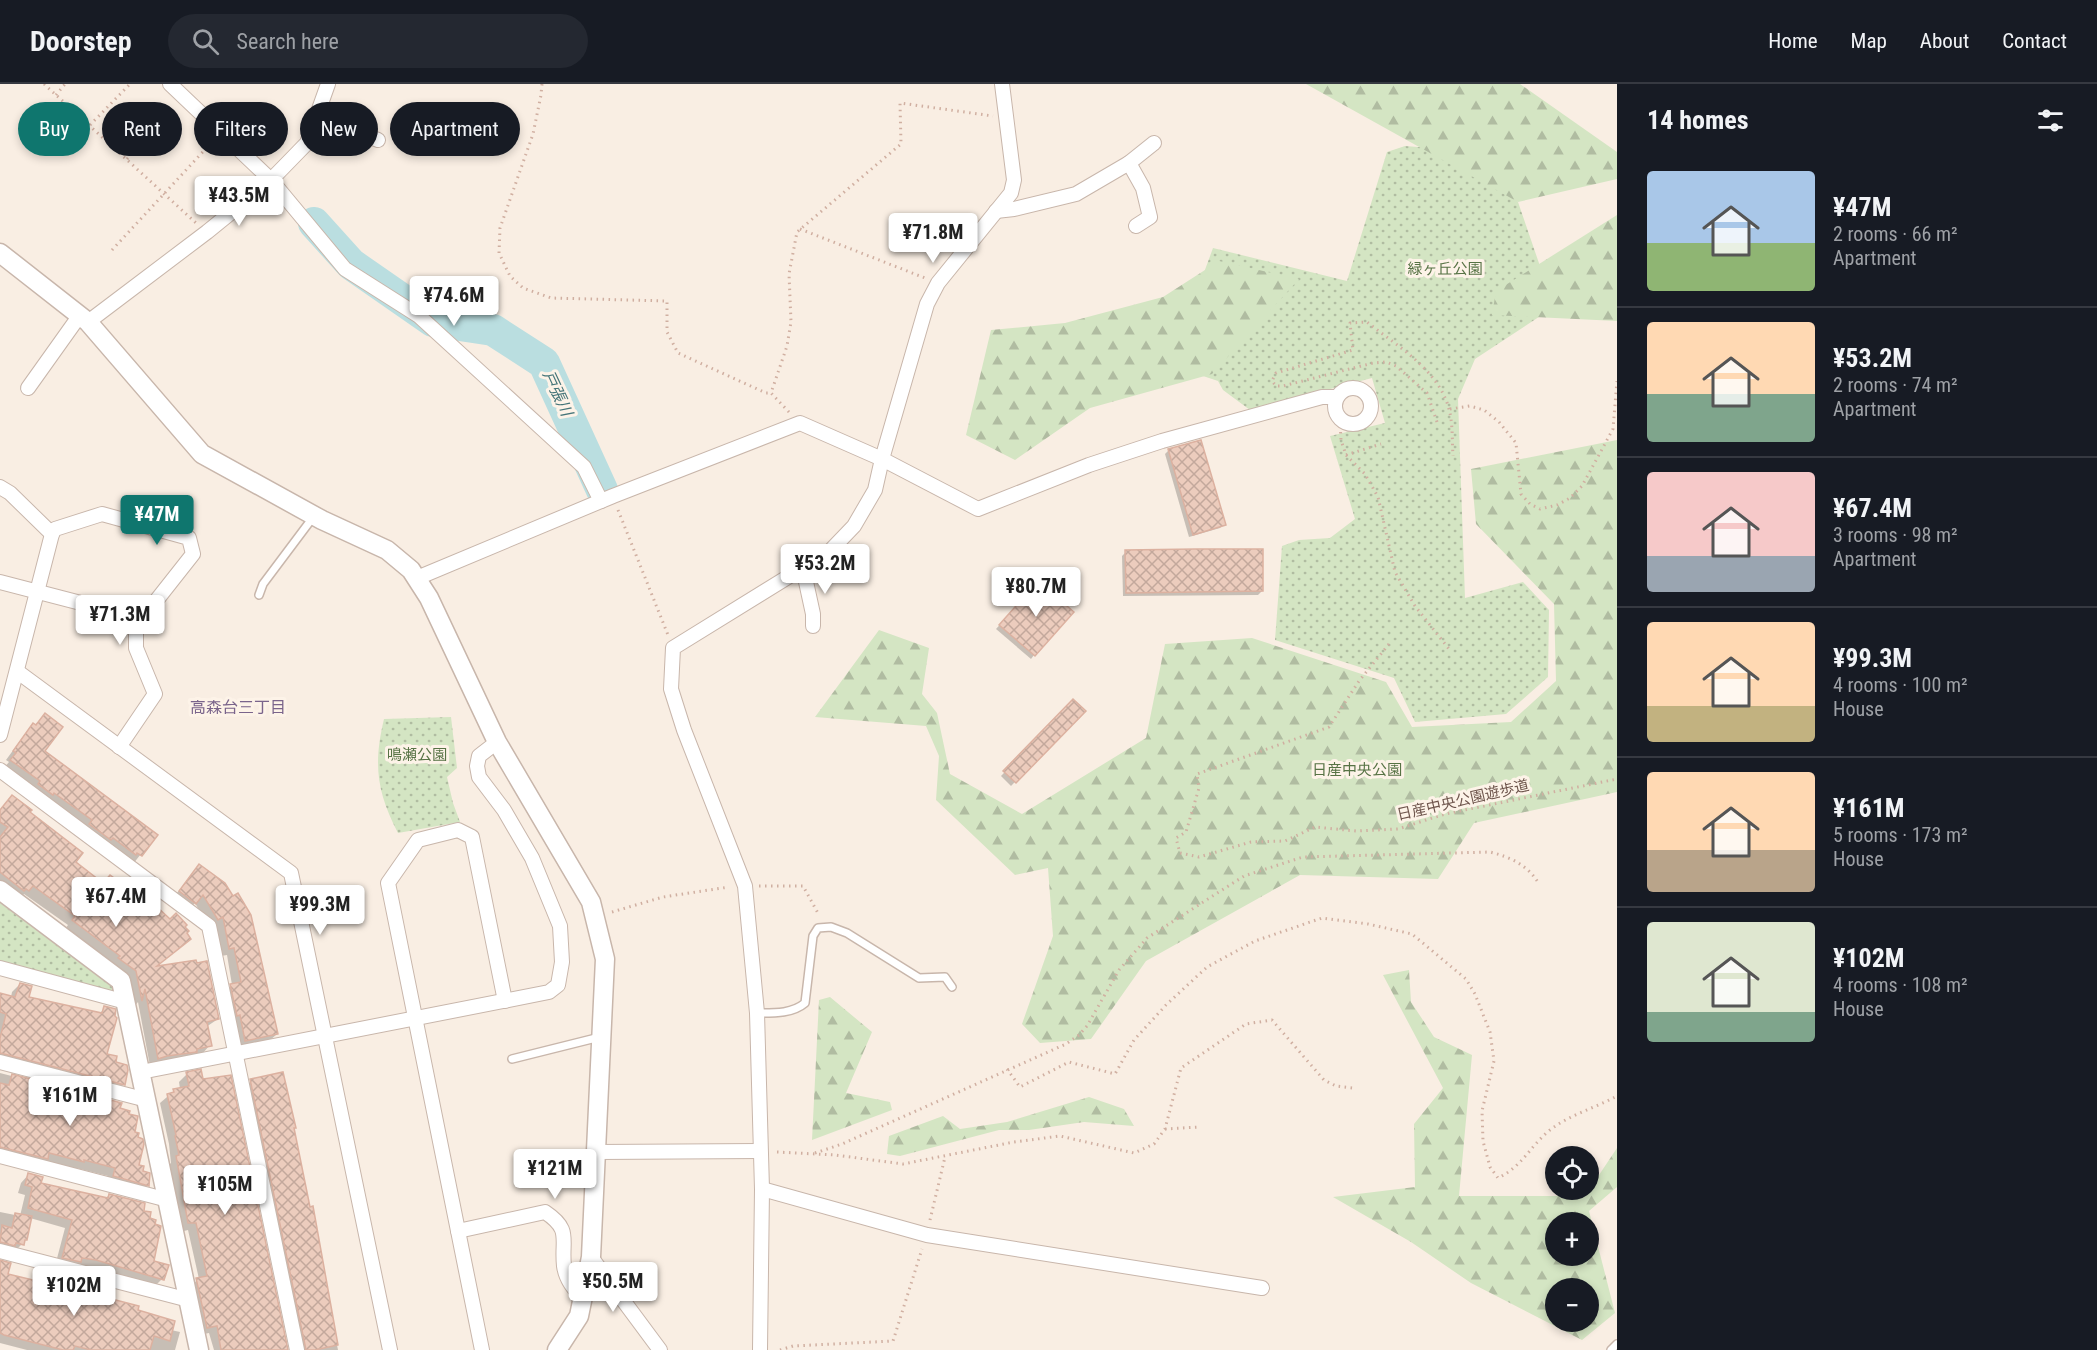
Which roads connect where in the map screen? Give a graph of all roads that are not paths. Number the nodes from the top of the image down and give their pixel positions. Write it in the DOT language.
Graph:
graph roads {
  1 [pos="170,84"];
  2 [pos="328,84"];
  3 [pos="1002,84"];
  4 [pos="322,102"];
  5 [pos="1154,143"];
  6 [pos="300,150"];
  7 [pos="1130,163"];
  8 [pos="271,180"];
  9 [pos="996,211"];
  10 [pos="1136,226"];
  11 [pos="0,253"];
  12 [pos="84,319"];
  13 [pos="28,388"];
  14 [pos="1337,397"];
  15 [pos="882,459"];
  16 [pos="0,488"];
  17 [pos="607,499"];
  18 [pos="314,516"];
  19 [pos="52,534"];
  20 [pos="803,568"];
  21 [pos="417,578"];
  22 [pos="0,582"];
  23 [pos="38,592"];
  24 [pos="260,595"];
  25 [pos="136,620"];
  26 [pos="813,626"];
  27 [pos="0,675"];
  28 [pos="16,675"];
  29 [pos="0,735"];
  30 [pos="497,742"];
  31 [pos="119,747"];
  32 [pos="0,771"];
  33 [pos="0,890"];
  34 [pos="0,968"];
  35 [pos="952,987"];
  36 [pos="505,1001"];
  37 [pos="126,1002"];
  38 [pos="757,1013"];
  39 [pos="415,1018"];
  40 [pos="602,1036"];
  41 [pos="325,1037"];
  42 [pos="236,1054"];
  43 [pos="512,1059"];
  44 [pos="0,1062"];
  45 [pos="141,1072"];
  46 [pos="147,1100"];
  47 [pos="760,1151"];
  48 [pos="597,1152"];
  49 [pos="0,1156"];
  50 [pos="762,1189"];
  51 [pos="168,1200"];
  52 [pos="458,1231"];
  53 [pos="0,1251"];
  54 [pos="591,1257"];
  55 [pos="1262,1288"];
  56 [pos="582,1299"];
  57 [pos="189,1300"];
  58 [pos="1617,1344"];
  59 [pos="199,1350"];
  60 [pos="297,1350"];
  61 [pos="390,1350"];
  62 [pos="482,1350"];
  63 [pos="557,1350"];
  64 [pos="660,1350"];
  65 [pos="760,1350"];
  66 [pos="1611,1350"];
  1 -- 8 [label="street"];
  2 -- 4 [label="street"];
  3 -- 9 [label="street"];
  5 -- 7 [label="street"];
  6 -- 8 [label="street"];
  7 -- 9 [label="street"];
  7 -- 10 [label="street"];
  8 -- 12 [label="street"];
  8 -- 17 [label="street"];
  9 -- 15 [label="street"];
  11 -- 12 [label="street"];
  12 -- 13 [label="street"];
  12 -- 18 [label="street"];
  14 -- 14 [label="street"];
  14 -- 15 [label="street"];
  15 -- 17 [label="street"];
  15 -- 20 [label="street"];
  16 -- 19 [label="street"];
  17 -- 21 [label="street"];
  18 -- 21 [label="street"];
  18 -- 24 [label="lane"];
  19 -- 23 [label="street"];
  19 -- 25 [label="street"];
  20 -- 26 [label="street"];
  20 -- 38 [label="street"];
  21 -- 30 [label="street"];
  22 -- 23 [label="street"];
  23 -- 25 [label="street"];
  23 -- 28 [label="street"];
  25 -- 31 [label="street"];
  27 -- 28 [label="street"];
  28 -- 29 [label="street"];
  28 -- 31 [label="street"];
  30 -- 36 [label="street"];
  30 -- 40 [label="street"];
  31 -- 41 [label="street"];
  32 -- 42 [label="street"];
  33 -- 37 [label="street"];
  34 -- 37 [label="street"];
  35 -- 38 [label="lane"];
  36 -- 39 [label="street"];
  36 -- 39 [label="street"];
  37 -- 45 [label="street"];
  38 -- 47 [label="street"];
  39 -- 41 [label="street"];
  39 -- 52 [label="street"];
  40 -- 43 [label="lane"];
  40 -- 48 [label="street"];
  41 -- 42 [label="street"];
  41 -- 61 [label="street"];
  42 -- 45 [label="street"];
  42 -- 60 [label="street"];
  44 -- 46 [label="street"];
  45 -- 46 [label="street"];
  46 -- 51 [label="street"];
  47 -- 48 [label="street"];
  47 -- 50 [label="street"];
  48 -- 54 [label="street"];
  49 -- 51 [label="street"];
  50 -- 55 [label="street"];
  50 -- 65 [label="street"];
  51 -- 57 [label="street"];
  52 -- 56 [label="street"];
  52 -- 62 [label="street"];
  53 -- 57 [label="street"];
  54 -- 56 [label="street"];
  54 -- 64 [label="street"];
  56 -- 63 [label="street"];
  57 -- 59 [label="street"];
  58 -- 66 [label="lane"];
}
